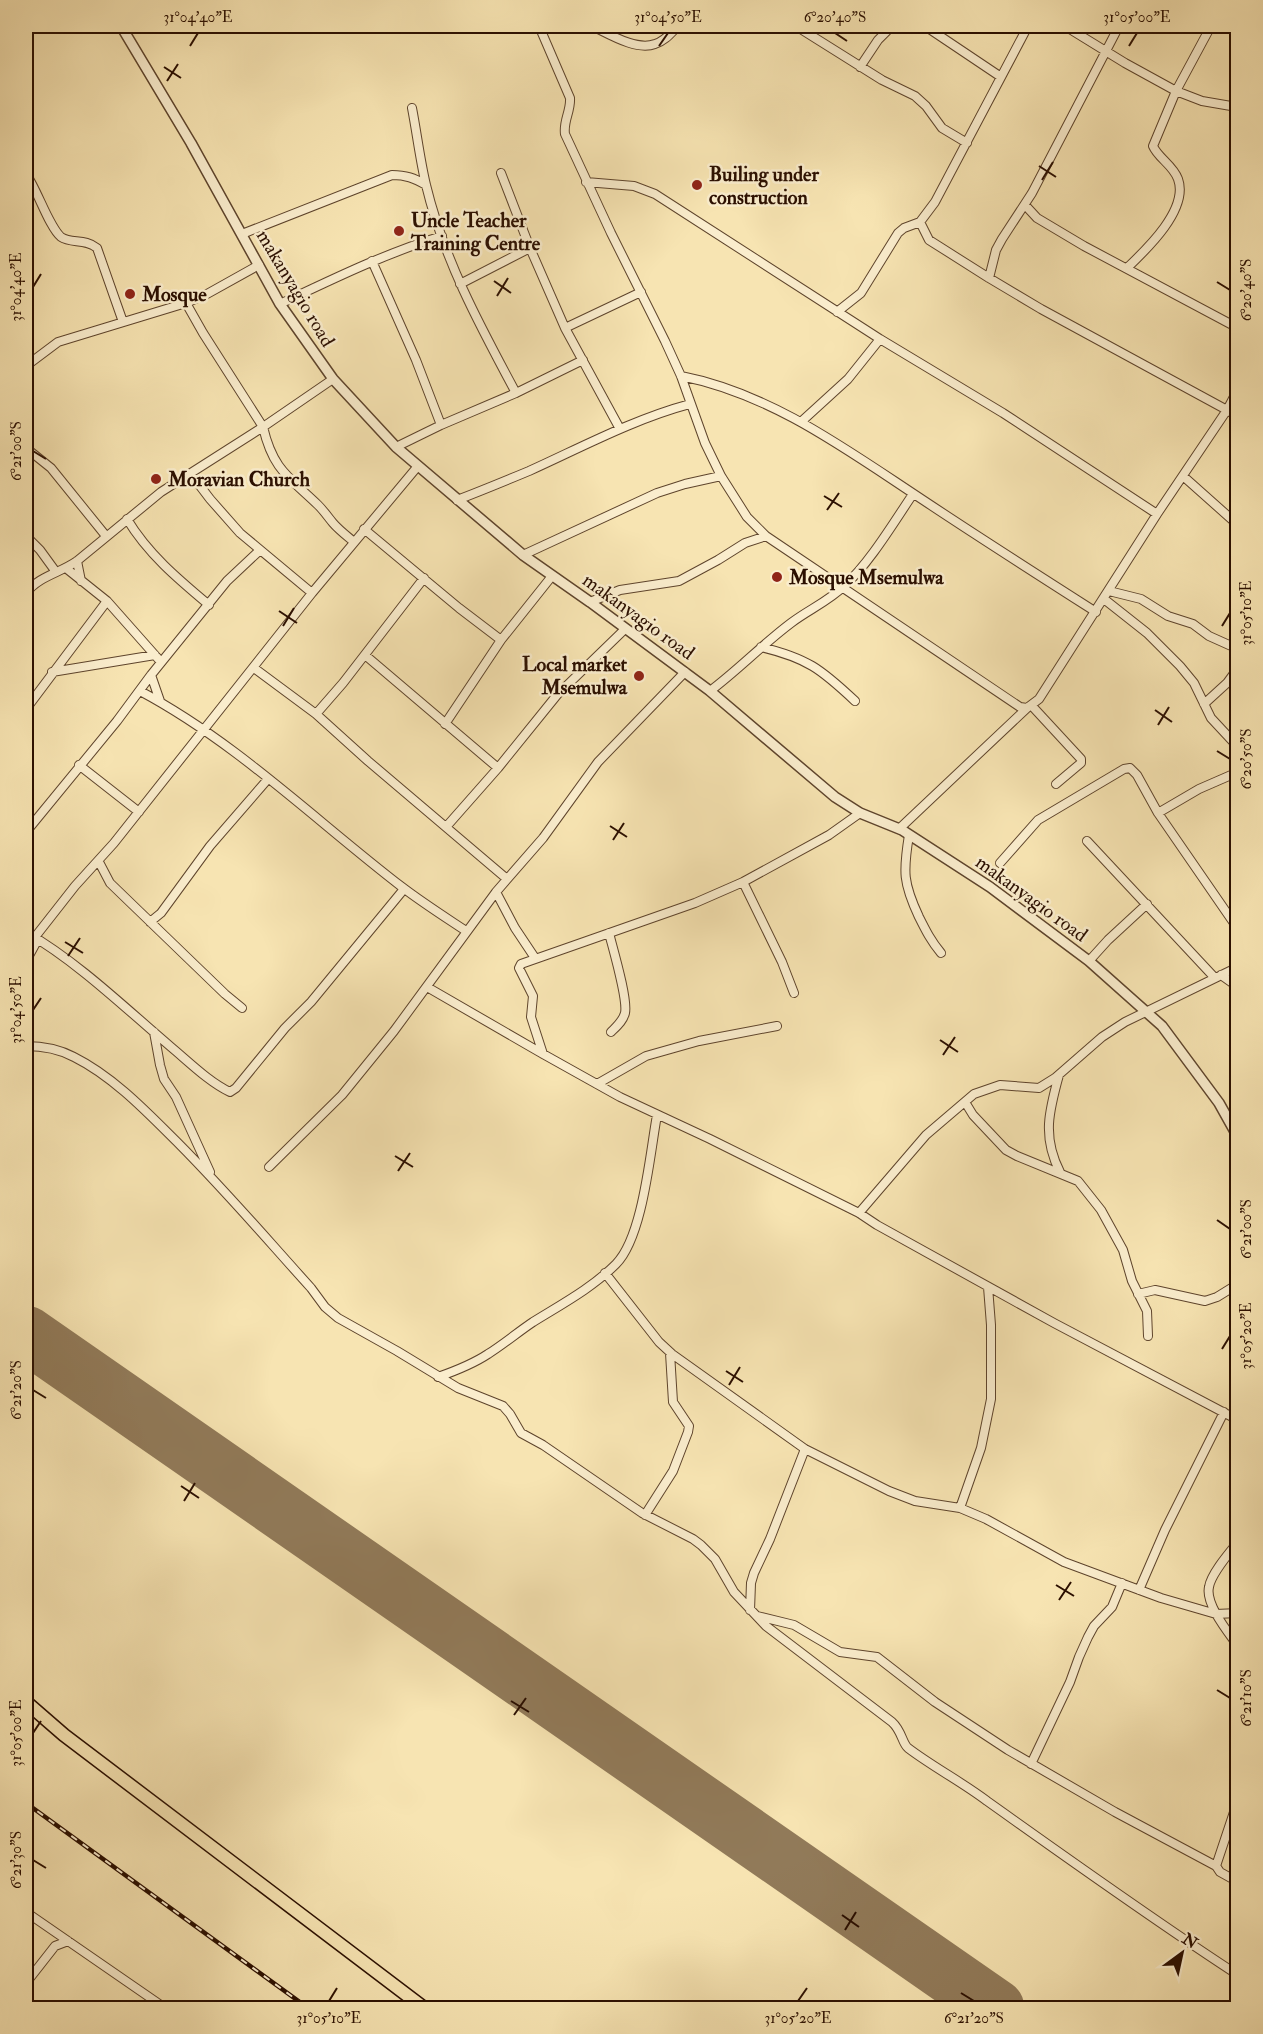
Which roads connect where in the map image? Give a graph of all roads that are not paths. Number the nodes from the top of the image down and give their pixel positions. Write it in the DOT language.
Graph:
graph roads {
  1 [pos="121,26"];
  2 [pos="539,26"];
  3 [pos="592,26"];
  4 [pos="678,26"];
  5 [pos="796,26"];
  6 [pos="892,26"];
  7 [pos="925,26"];
  8 [pos="1028,26"];
  9 [pos="1065,26"];
  10 [pos="1119,26"];
  11 [pos="1211,26"];
  12 [pos="935,28"];
  13 [pos="1106,51"];
  14 [pos="860,67"];
  15 [pos="1001,77"];
  16 [pos="1176,91"];
  17 [pos="412,108"];
  18 [pos="1238,110"];
  19 [pos="967,143"];
  20 [pos="501,173"];
  21 [pos="26,174"];
  22 [pos="586,183"];
  23 [pos="426,185"];
  24 [pos="1025,205"];
  25 [pos="920,222"];
  26 [pos="242,234"];
  27 [pos="442,236"];
  28 [pos="530,248"];
  29 [pos="372,261"];
  30 [pos="259,265"];
  31 [pos="1127,268"];
  32 [pos="989,278"];
  33 [pos="460,284"];
  34 [pos="642,292"];
  35 [pos="186,303"];
  36 [pos="280,304"];
  37 [pos="837,312"];
  38 [pos="123,322"];
  39 [pos="565,328"];
  40 [pos="1238,328"];
  41 [pos="880,339"];
  42 [pos="583,360"];
  43 [pos="26,366"];
  44 [pos="681,376"];
  45 [pos="333,379"];
  46 [pos="1238,389"];
  47 [pos="516,393"];
  48 [pos="690,404"];
  49 [pos="1227,410"];
  50 [pos="1238,417"];
  51 [pos="802,421"];
  52 [pos="441,425"];
  53 [pos="263,427"];
  54 [pos="620,429"];
  55 [pos="396,447"];
  56 [pos="26,448"];
  57 [pos="418,466"];
  58 [pos="191,474"];
  59 [pos="721,476"];
  60 [pos="1183,476"];
  61 [pos="913,494"];
  62 [pos="457,501"];
  63 [pos="1157,514"];
  64 [pos="127,519"];
  65 [pos="1238,525"];
  66 [pos="364,529"];
  67 [pos="26,536"];
  68 [pos="106,536"];
  69 [pos="766,536"];
  70 [pos="354,542"];
  71 [pos="260,550"];
  72 [pos="523,555"];
  73 [pos="77,561"];
  74 [pos="67,568"];
  75 [pos="56,572"];
  76 [pos="552,576"];
  77 [pos="424,578"];
  78 [pos="81,581"];
  79 [pos="843,587"];
  80 [pos="1109,591"];
  81 [pos="312,593"];
  82 [pos="26,594"];
  83 [pos="1104,599"];
  84 [pos="107,601"];
  85 [pos="590,602"];
  86 [pos="208,605"];
  87 [pos="1096,612"];
  88 [pos="625,629"];
  89 [pos="501,640"];
  90 [pos="761,647"];
  91 [pos="1238,649"];
  92 [pos="365,655"];
  93 [pos="158,658"];
  94 [pos="254,668"];
  95 [pos="1238,668"];
  96 [pos="52,672"];
  97 [pos="685,672"];
  98 [pos="151,675"];
  99 [pos="140,691"];
  100 [pos="710,691"];
  101 [pos="26,697"];
  102 [pos="34,697"];
  103 [pos="160,701"];
  104 [pos="855,701"];
  105 [pos="1204,704"];
  106 [pos="1029,707"];
  107 [pos="26,709"];
  108 [pos="316,714"];
  109 [pos="445,724"];
  110 [pos="203,729"];
  111 [pos="1238,747"];
  112 [pos="79,765"];
  113 [pos="498,768"];
  114 [pos="1238,772"];
  115 [pos="268,779"];
  116 [pos="1056,784"];
  117 [pos="139,812"];
  118 [pos="860,813"];
  119 [pos="1158,813"];
  120 [pos="446,827"];
  121 [pos="899,829"];
  122 [pos="26,832"];
  123 [pos="909,835"];
  124 [pos="1087,841"];
  125 [pos="99,862"];
  126 [pos="1000,863"];
  127 [pos="507,879"];
  128 [pos="743,882"];
  129 [pos="404,889"];
  130 [pos="496,892"];
  131 [pos="1147,904"];
  132 [pos="150,922"];
  133 [pos="1238,929"];
  134 [pos="466,931"];
  135 [pos="26,932"];
  136 [pos="609,933"];
  137 [pos="36,938"];
  138 [pos="941,953"];
  139 [pos="535,958"];
  140 [pos="26,961"];
  141 [pos="1089,961"];
  142 [pos="1238,967"];
  143 [pos="1218,976"];
  144 [pos="427,987"];
  145 [pos="1238,987"];
  146 [pos="794,993"];
  147 [pos="242,1008"];
  148 [pos="1146,1011"];
  149 [pos="777,1026"];
  150 [pos="154,1032"];
  151 [pos="611,1032"];
  152 [pos="26,1046"];
  153 [pos="543,1054"];
  154 [pos="1059,1075"];
  155 [pos="597,1084"];
  156 [pos="965,1102"];
  157 [pos="657,1115"];
  158 [pos="1238,1137"];
  159 [pos="268,1167"];
  160 [pos="1060,1172"];
  161 [pos="212,1177"];
  162 [pos="859,1213"];
  163 [pos="605,1273"];
  164 [pos="1238,1284"];
  165 [pos="988,1287"];
  166 [pos="1138,1294"];
  167 [pos="1148,1336"];
  168 [pos="670,1353"];
  169 [pos="438,1377"];
  170 [pos="1224,1412"];
  171 [pos="1238,1420"];
  172 [pos="806,1449"];
  173 [pos="960,1508"];
  174 [pos="645,1515"];
  175 [pos="1238,1542"];
  176 [pos="1122,1583"];
  177 [pos="1139,1590"];
  178 [pos="753,1613"];
  179 [pos="1238,1613"];
  180 [pos="1216,1614"];
  181 [pos="1238,1646"];
  182 [pos="26,1702"];
  183 [pos="1031,1764"];
  184 [pos="1238,1800"];
  185 [pos="1216,1866"];
  186 [pos="1238,1882"];
  187 [pos="26,1912"];
  188 [pos="68,1941"];
  189 [pos="1238,1975"];
  190 [pos="26,1983"];
  191 [pos="26,2001"];
  192 [pos="35,2008"];
  193 [pos="165,2008"];
  194 [pos="424,2008"];
  1 -- 26 [label="street, makanyagio road"];
  2 -- 22 [label="street"];
  3 -- 4 [label="street"];
  5 -- 14 [label="street"];
  6 -- 14 [label="street"];
  7 -- 12 [label="street"];
  8 -- 15 [label="street"];
  9 -- 13 [label="street"];
  10 -- 13 [label="street"];
  11 -- 16 [label="street"];
  12 -- 15 [label="street"];
  13 -- 16 [label="street"];
  13 -- 24 [label="street"];
  14 -- 19 [label="street"];
  15 -- 19 [label="street"];
  16 -- 18 [label="street"];
  16 -- 31 [label="street"];
  17 -- 23 [label="street"];
  19 -- 25 [label="street"];
  20 -- 28 [label="street"];
  21 -- 38 [label="street"];
  22 -- 34 [label="street"];
  22 -- 37 [label="street"];
  23 -- 26 [label="street"];
  23 -- 27 [label="street"];
  24 -- 31 [label="street"];
  24 -- 32 [label="street"];
  25 -- 32 [label="street"];
  25 -- 37 [label="street"];
  26 -- 30 [label="street, makanyagio road"];
  27 -- 29 [label="street"];
  27 -- 33 [label="street"];
  28 -- 33 [label="street"];
  28 -- 39 [label="street"];
  29 -- 36 [label="street"];
  29 -- 52 [label="street"];
  30 -- 35 [label="street"];
  30 -- 36 [label="street, makanyagio road"];
  31 -- 40 [label="street"];
  32 -- 49 [label="street"];
  33 -- 47 [label="street"];
  34 -- 39 [label="street"];
  34 -- 44 [label="street"];
  35 -- 38 [label="street"];
  35 -- 53 [label="street"];
  36 -- 45 [label="street, makanyagio road"];
  37 -- 41 [label="street"];
  38 -- 43 [label="street"];
  39 -- 42 [label="street"];
  41 -- 51 [label="street"];
  41 -- 63 [label="street"];
  42 -- 47 [label="street"];
  42 -- 54 [label="street"];
  44 -- 48 [label="street"];
  44 -- 51 [label="street"];
  45 -- 53 [label="street"];
  45 -- 55 [label="street, makanyagio road"];
  46 -- 49 [label="street"];
  47 -- 52 [label="street"];
  48 -- 54 [label="street"];
  48 -- 59 [label="street"];
  49 -- 50 [label="street"];
  49 -- 60 [label="street"];
  51 -- 61 [label="street"];
  52 -- 55 [label="street"];
  53 -- 58 [label="street"];
  53 -- 70 [label="street"];
  54 -- 62 [label="street"];
  55 -- 57 [label="street, makanyagio road"];
  56 -- 68 [label="street"];
  57 -- 62 [label="street, makanyagio road"];
  57 -- 66 [label="street"];
  58 -- 64 [label="street"];
  58 -- 71 [label="street"];
  59 -- 69 [label="street"];
  59 -- 72 [label="street"];
  60 -- 63 [label="street"];
  60 -- 65 [label="street"];
  61 -- 79 [label="street"];
  61 -- 87 [label="street"];
  62 -- 72 [label="street, makanyagio road"];
  63 -- 80 [label="street"];
  64 -- 68 [label="street"];
  64 -- 86 [label="street"];
  66 -- 70 [label="street"];
  66 -- 77 [label="street"];
  67 -- 75 [label="street"];
  68 -- 73 [label="street"];
  69 -- 79 [label="street"];
  69 -- 85 [label="street"];
  70 -- 81 [label="street"];
  71 -- 81 [label="street"];
  71 -- 86 [label="street"];
  72 -- 76 [label="street, makanyagio road"];
  73 -- 74 [label="street"];
  73 -- 78 [label="street"];
  74 -- 75 [label="street"];
  74 -- 78 [label="street"];
  75 -- 82 [label="street"];
  76 -- 85 [label="street, makanyagio road"];
  76 -- 89 [label="street"];
  77 -- 89 [label="street"];
  77 -- 92 [label="street"];
  78 -- 84 [label="street"];
  79 -- 90 [label="street"];
  79 -- 106 [label="street"];
  80 -- 83 [label="street"];
  80 -- 91 [label="street"];
  81 -- 94 [label="street"];
  83 -- 87 [label="street"];
  83 -- 105 [label="street"];
  84 -- 93 [label="street"];
  84 -- 96 [label="street"];
  85 -- 88 [label="street, makanyagio road"];
  86 -- 93 [label="street"];
  87 -- 106 [label="street"];
  88 -- 97 [label="street, makanyagio road"];
  88 -- 113 [label="street"];
  89 -- 109 [label="street"];
  90 -- 100 [label="street"];
  90 -- 104 [label="street"];
  92 -- 108 [label="street"];
  92 -- 109 [label="street"];
  93 -- 96 [label="street"];
  93 -- 98 [label="street"];
  94 -- 108 [label="street"];
  94 -- 110 [label="street"];
  95 -- 105 [label="street"];
  96 -- 102 [label="street"];
  97 -- 100 [label="street, makanyagio road"];
  97 -- 127 [label="street"];
  98 -- 99 [label="street"];
  98 -- 103 [label="street"];
  99 -- 103 [label="street"];
  99 -- 112 [label="street"];
  100 -- 118 [label="street, makanyagio road"];
  101 -- 102 [label="street"];
  102 -- 107 [label="street"];
  103 -- 110 [label="street"];
  105 -- 111 [label="street"];
  106 -- 116 [label="street"];
  106 -- 121 [label="street"];
  108 -- 120 [label="street"];
  109 -- 113 [label="street"];
  110 -- 115 [label="street"];
  110 -- 117 [label="street"];
  112 -- 117 [label="street"];
  112 -- 122 [label="street"];
  113 -- 120 [label="street"];
  114 -- 119 [label="street"];
  115 -- 129 [label="street"];
  115 -- 132 [label="street"];
  117 -- 125 [label="street"];
  118 -- 121 [label="street, makanyagio road"];
  118 -- 128 [label="street"];
  119 -- 126 [label="street"];
  119 -- 133 [label="street"];
  120 -- 127 [label="street"];
  121 -- 123 [label="street, makanyagio road"];
  123 -- 138 [label="street"];
  123 -- 141 [label="street, makanyagio road"];
  124 -- 131 [label="street"];
  125 -- 132 [label="street"];
  125 -- 137 [label="street"];
  127 -- 130 [label="street"];
  128 -- 136 [label="street"];
  128 -- 146 [label="street"];
  129 -- 134 [label="street"];
  129 -- 150 [label="street"];
  130 -- 134 [label="street"];
  130 -- 139 [label="street"];
  131 -- 141 [label="street"];
  131 -- 143 [label="street"];
  132 -- 147 [label="street"];
  134 -- 144 [label="street"];
  135 -- 137 [label="street"];
  136 -- 139 [label="street"];
  136 -- 151 [label="street"];
  137 -- 140 [label="street"];
  137 -- 150 [label="street"];
  139 -- 153 [label="street"];
  141 -- 148 [label="street, makanyagio road"];
  142 -- 143 [label="street"];
  143 -- 145 [label="street"];
  143 -- 148 [label="street"];
  144 -- 153 [label="street"];
  144 -- 159 [label="street"];
  148 -- 154 [label="street"];
  148 -- 158 [label="street, makanyagio road"];
  149 -- 155 [label="street"];
  150 -- 161 [label="street"];
  152 -- 161 [label="street"];
  153 -- 155 [label="street"];
  154 -- 156 [label="street"];
  154 -- 160 [label="street"];
  155 -- 157 [label="street"];
  156 -- 160 [label="street"];
  156 -- 162 [label="street"];
  157 -- 162 [label="street"];
  157 -- 163 [label="street"];
  160 -- 166 [label="street"];
  161 -- 169 [label="street"];
  162 -- 165 [label="street"];
  163 -- 168 [label="street"];
  163 -- 169 [label="street"];
  164 -- 166 [label="street"];
  165 -- 170 [label="street"];
  165 -- 173 [label="street"];
  166 -- 167 [label="street"];
  168 -- 172 [label="street"];
  168 -- 174 [label="street"];
  169 -- 174 [label="street"];
  170 -- 171 [label="street"];
  170 -- 177 [label="street"];
  172 -- 173 [label="street"];
  172 -- 178 [label="street"];
  173 -- 176 [label="street"];
  174 -- 178 [label="street"];
  175 -- 180 [label="street"];
  176 -- 177 [label="street"];
  176 -- 183 [label="street"];
  177 -- 180 [label="street"];
  178 -- 183 [label="street"];
  178 -- 189 [label="street"];
  179 -- 180 [label="street"];
  180 -- 181 [label="street"];
  182 -- 194 [label="main road"];
  183 -- 185 [label="street"];
  184 -- 185 [label="street"];
  185 -- 186 [label="street"];
  187 -- 188 [label="street"];
  188 -- 190 [label="street"];
  188 -- 193 [label="street"];
  191 -- 192 [label="street"];
}
